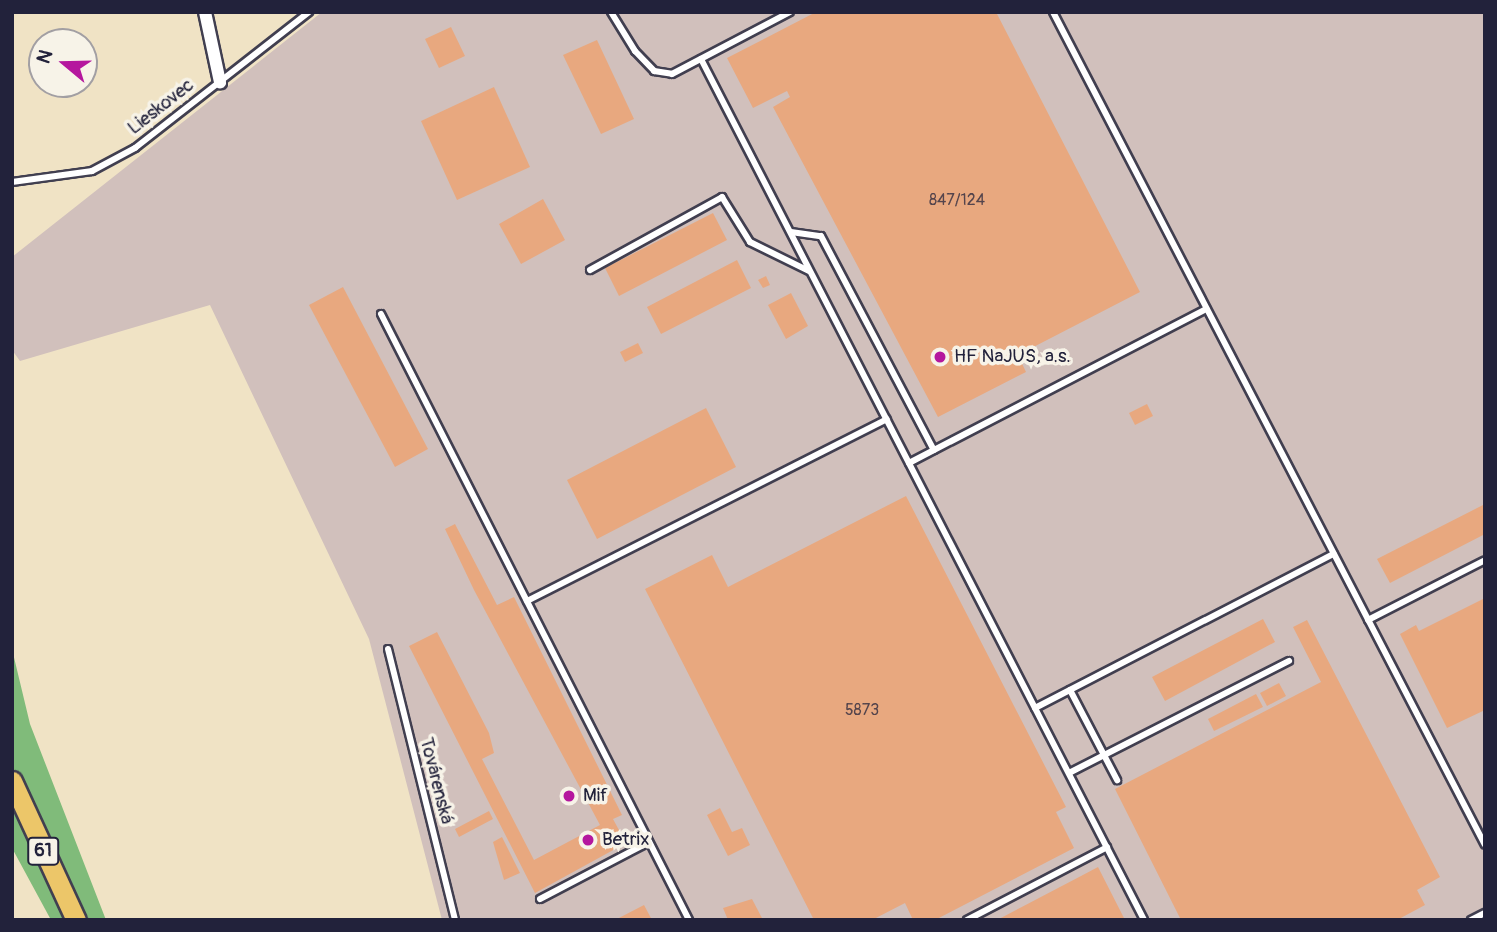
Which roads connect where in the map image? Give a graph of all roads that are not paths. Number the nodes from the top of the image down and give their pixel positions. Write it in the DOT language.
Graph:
graph roads {
  1 [pos="205,12"];
  2 [pos="309,12"];
  3 [pos="611,12"];
  4 [pos="790,12"];
  5 [pos="1053,12"];
  6 [pos="701,58"];
  7 [pos="220,82"];
  8 [pos="12,182"];
  9 [pos="791,232"];
  10 [pos="590,270"];
  11 [pos="811,271"];
  12 [pos="1206,309"];
  13 [pos="381,314"];
  14 [pos="887,419"];
  15 [pos="934,450"];
  16 [pos="909,463"];
  17 [pos="1334,554"];
  18 [pos="1485,560"];
  19 [pos="527,601"];
  20 [pos="1368,620"];
  21 [pos="388,649"];
  22 [pos="1289,661"];
  23 [pos="1070,690"];
  24 [pos="1035,708"];
  25 [pos="1104,755"];
  26 [pos="1069,773"];
  27 [pos="12,780"];
  28 [pos="1117,780"];
  29 [pos="649,842"];
  30 [pos="1485,845"];
  31 [pos="1107,847"];
  32 [pos="541,898"];
  33 [pos="1485,913"];
  34 [pos="76,920"];
  35 [pos="455,920"];
  36 [pos="688,920"];
  37 [pos="967,920"];
  38 [pos="1144,920"];
  39 [pos="1471,920"];
  1 -- 7 [label="street"];
  2 -- 7 [label="lane, Lieskovec"];
  3 -- 6 [label="lane"];
  4 -- 6 [label="lane"];
  5 -- 12 [label="lane"];
  6 -- 9 [label="lane"];
  7 -- 8 [label="lane, Lieskovec"];
  9 -- 11 [label="lane"];
  9 -- 15 [label="lane"];
  10 -- 11 [label="lane"];
  11 -- 14 [label="lane"];
  12 -- 15 [label="lane"];
  12 -- 17 [label="lane"];
  13 -- 19 [label="lane"];
  14 -- 16 [label="lane"];
  14 -- 19 [label="lane"];
  15 -- 16 [label="lane"];
  16 -- 24 [label="lane"];
  17 -- 20 [label="lane"];
  17 -- 23 [label="lane"];
  18 -- 20 [label="lane"];
  19 -- 29 [label="lane"];
  20 -- 30 [label="lane"];
  21 -- 35 [label="lane, Továrenská"];
  22 -- 25 [label="lane"];
  23 -- 24 [label="lane"];
  23 -- 25 [label="lane"];
  24 -- 26 [label="lane"];
  25 -- 26 [label="lane"];
  25 -- 28 [label="lane"];
  26 -- 31 [label="lane"];
  27 -- 34 [label="main road, 61"];
  29 -- 32 [label="lane"];
  29 -- 36 [label="lane"];
  31 -- 37 [label="lane"];
  31 -- 38 [label="lane"];
  33 -- 39 [label="lane"];
}
